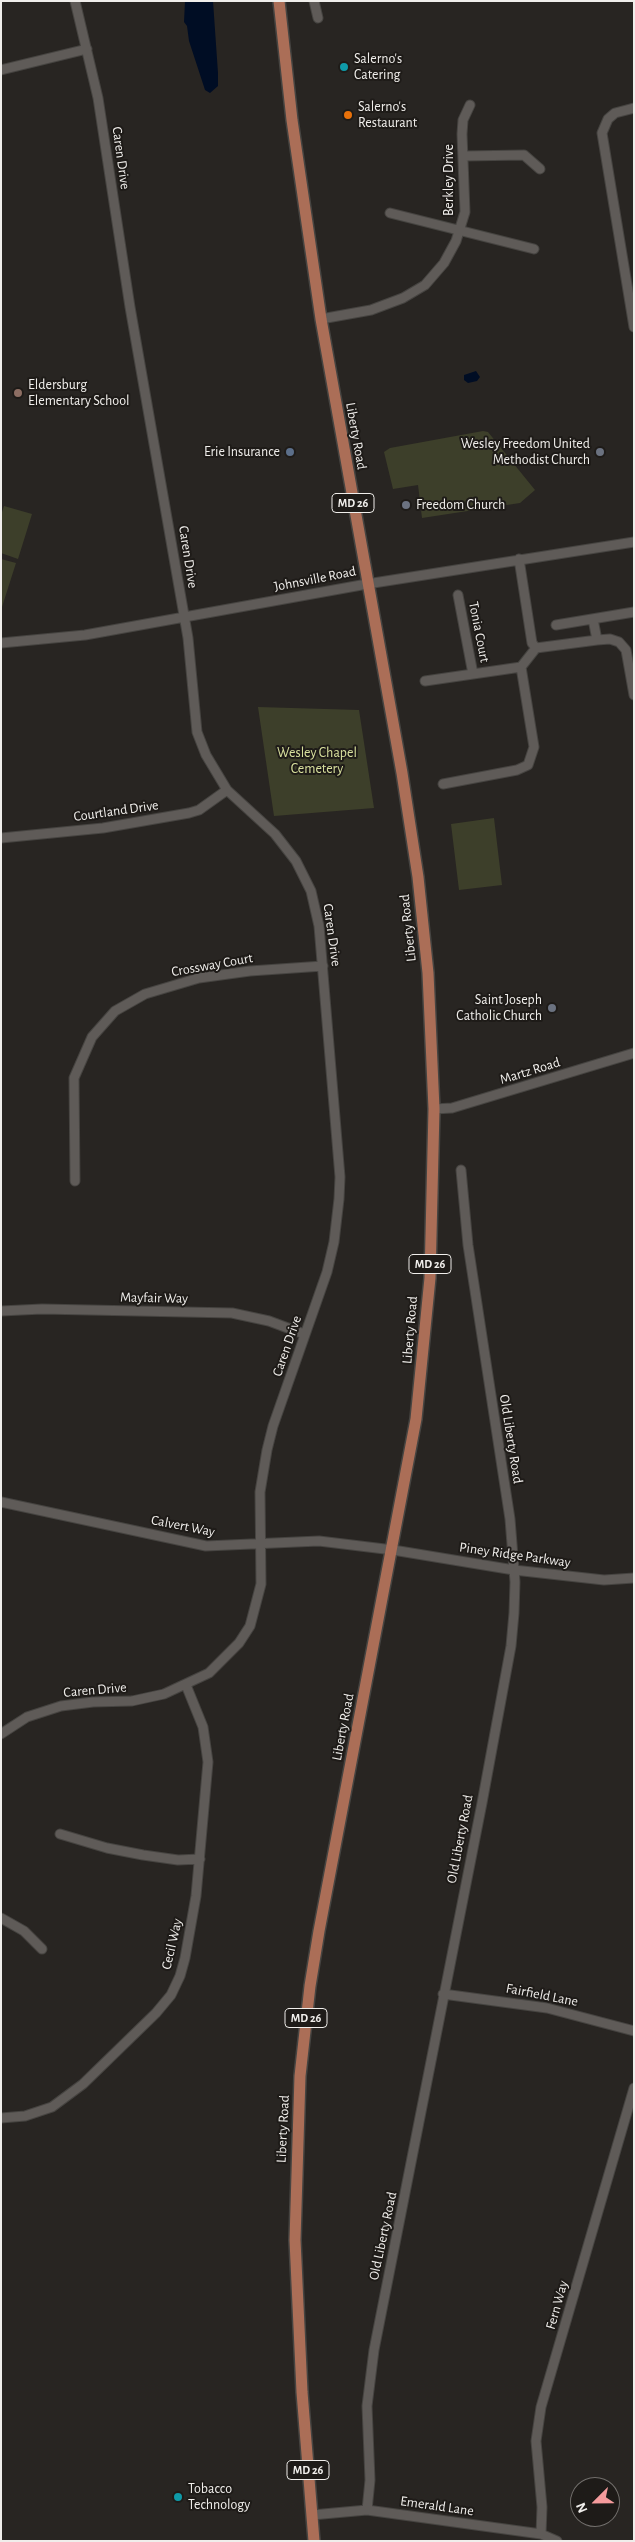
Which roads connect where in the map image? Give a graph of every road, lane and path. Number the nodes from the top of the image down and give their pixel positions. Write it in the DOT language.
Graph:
graph roads {
  1 [pos="75,1"];
  2 [pos="279,1"];
  3 [pos="314,1"];
  4 [pos="318,18"];
  5 [pos="87,49"];
  6 [pos="1,70"];
  7 [pos="470,105"];
  8 [pos="634,108"];
  9 [pos="464,156"];
  10 [pos="540,169"];
  11 [pos="390,213"];
  12 [pos="460,231"];
  13 [pos="534,249"];
  14 [pos="321,319"];
  15 [pos="634,326"];
  16 [pos="634,542"];
  17 [pos="519,559"];
  18 [pos="367,584"];
  19 [pos="458,595"];
  20 [pos="634,612"];
  21 [pos="184,618"];
  22 [pos="593,619"];
  23 [pos="556,625"];
  24 [pos="597,640"];
  25 [pos="1,643"];
  26 [pos="536,648"];
  27 [pos="630,649"];
  28 [pos="521,667"];
  29 [pos="473,674"];
  30 [pos="425,681"];
  31 [pos="634,694"];
  32 [pos="443,784"];
  33 [pos="227,790"];
  34 [pos="1,838"];
  35 [pos="323,966"];
  36 [pos="634,1053"];
  37 [pos="434,1109"];
  38 [pos="461,1170"];
  39 [pos="75,1181"];
  40 [pos="1,1311"];
  41 [pos="304,1334"];
  42 [pos="1,1502"];
  43 [pos="260,1544"];
  44 [pos="393,1550"];
  45 [pos="514,1570"];
  46 [pos="634,1578"];
  47 [pos="186,1685"];
  48 [pos="1,1734"];
  49 [pos="60,1834"];
  50 [pos="200,1859"];
  51 [pos="1,1918"];
  52 [pos="42,1948"];
  53 [pos="444,1994"];
  54 [pos="634,2031"];
  55 [pos="634,2088"];
  56 [pos="1,2118"];
  57 [pos="367,2510"];
  58 [pos="312,2515"];
  59 [pos="541,2534"];
  60 [pos="314,2541"];
  61 [pos="557,2541"];
  1 -- 5 [label="street, Caren Drive"];
  2 -- 14 [label="main road, Liberty Road / MD 26"];
  3 -- 4 [label="street"];
  5 -- 6 [label="street"];
  5 -- 21 [label="street, Caren Drive"];
  7 -- 9 [label="street, Berkley Drive"];
  8 -- 15 [label="street"];
  9 -- 10 [label="street"];
  9 -- 12 [label="street, Berkley Drive"];
  11 -- 12 [label="street"];
  12 -- 13 [label="street"];
  12 -- 14 [label="street, Berkley Drive"];
  14 -- 18 [label="main road, Liberty Road / MD 26"];
  16 -- 17 [label="street, Johnsville Road"];
  17 -- 18 [label="street, Johnsville Road"];
  17 -- 26 [label="street"];
  18 -- 21 [label="street, Johnsville Road"];
  18 -- 37 [label="main road, Liberty Road / MD 26"];
  19 -- 29 [label="street, Tonia Court"];
  20 -- 22 [label="street"];
  21 -- 25 [label="street, Johnsville Road"];
  21 -- 33 [label="street, Caren Drive"];
  22 -- 23 [label="street"];
  22 -- 24 [label="street"];
  24 -- 26 [label="street"];
  24 -- 27 [label="street"];
  26 -- 28 [label="street"];
  27 -- 31 [label="street"];
  28 -- 29 [label="street, Tonia Court"];
  28 -- 32 [label="street"];
  29 -- 30 [label="street, Tonia Court"];
  33 -- 34 [label="street, Courtland Drive"];
  33 -- 35 [label="street, Caren Drive"];
  35 -- 39 [label="street, Crossway Court"];
  35 -- 41 [label="street, Caren Drive"];
  36 -- 37 [label="street, Martz Road"];
  37 -- 44 [label="main road, Liberty Road / MD 26"];
  38 -- 45 [label="street, Old Liberty Road"];
  40 -- 41 [label="street, Mayfair Way"];
  41 -- 43 [label="street, Caren Drive"];
  42 -- 43 [label="street, Calvert Way"];
  43 -- 44 [label="street, Calvert Way"];
  43 -- 47 [label="street, Caren Drive"];
  44 -- 45 [label="street, Piney Ridge Parkway"];
  44 -- 58 [label="main road, Liberty Road / MD 26"];
  45 -- 46 [label="street, Piney Ridge Parkway"];
  45 -- 53 [label="street, Old Liberty Road"];
  47 -- 48 [label="street, Caren Drive"];
  47 -- 50 [label="street, Cecil Way"];
  49 -- 50 [label="street"];
  50 -- 56 [label="street, Cecil Way"];
  51 -- 52 [label="street"];
  53 -- 54 [label="street, Fairfield Lane"];
  53 -- 57 [label="street, Old Liberty Road"];
  55 -- 59 [label="street, Fern Way"];
  57 -- 58 [label="street, Emerald Lane"];
  57 -- 59 [label="street, Emerald Lane"];
  58 -- 60 [label="main road, Liberty Road / MD 26"];
  59 -- 61 [label="street, Emerald Lane"];
}
